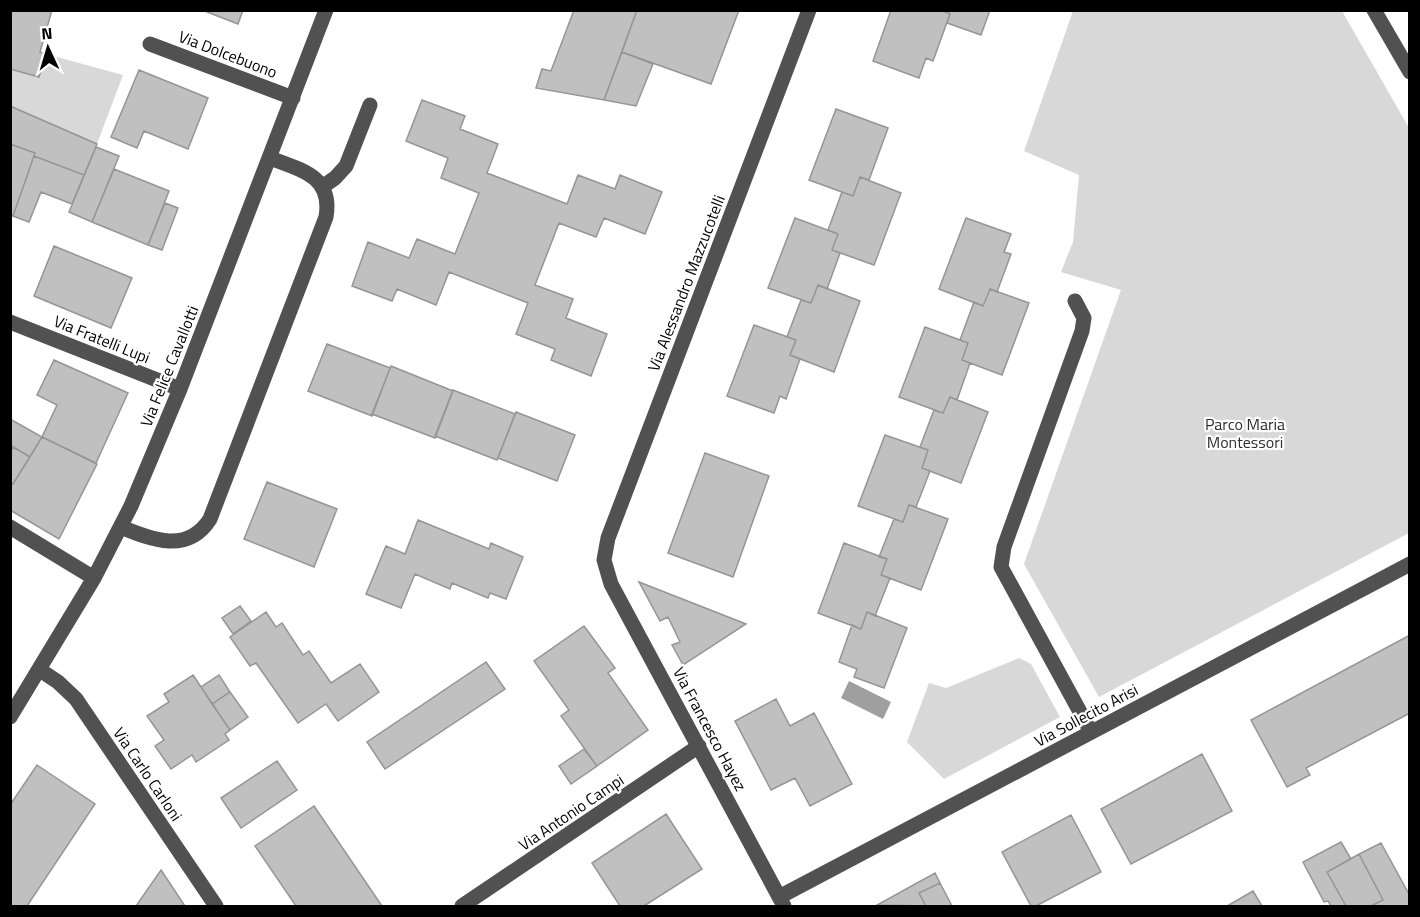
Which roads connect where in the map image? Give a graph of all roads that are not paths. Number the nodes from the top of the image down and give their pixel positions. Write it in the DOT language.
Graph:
graph roads {
  1 [pos="326,10"];
  2 [pos="809,10"];
  3 [pos="1374,10"];
  4 [pos="150,44"];
  5 [pos="1410,72"];
  6 [pos="293,98"];
  7 [pos="370,105"];
  8 [pos="270,158"];
  9 [pos="322,187"];
  10 [pos="1075,301"];
  11 [pos="10,322"];
  12 [pos="180,389"];
  13 [pos="10,527"];
  14 [pos="121,527"];
  15 [pos="1410,564"];
  16 [pos="606,569"];
  17 [pos="94,578"];
  18 [pos="40,670"];
  19 [pos="10,717"];
  20 [pos="1091,732"];
  21 [pos="699,746"];
  22 [pos="782,902"];
  23 [pos="216,906"];
  24 [pos="462,906"];
  1 -- 6 [label="street, Via Felice Cavallotti"];
  2 -- 16 [label="street, Via Alessandro Mazzucotelli"];
  3 -- 5 [label="street"];
  4 -- 6 [label="street, Via Dolcebuono"];
  6 -- 8 [label="street, Via Felice Cavallotti"];
  7 -- 9 [label="street"];
  8 -- 9 [label="street"];
  8 -- 12 [label="street, Via Felice Cavallotti"];
  9 -- 14 [label="street"];
  10 -- 20 [label="street"];
  11 -- 12 [label="street, Via Fratelli Lupi"];
  12 -- 14 [label="street, Via Felice Cavallotti"];
  13 -- 17 [label="street"];
  14 -- 17 [label="street, Via Felice Cavallotti"];
  15 -- 20 [label="street, Via Sollecito Arisi"];
  16 -- 21 [label="street, Via Francesco Hayez"];
  17 -- 18 [label="street, Via Felice Cavallotti"];
  18 -- 19 [label="street, Via Felice Cavallotti"];
  18 -- 23 [label="street, Via Carlo Carloni"];
  20 -- 22 [label="street, Via Sollecito Arisi"];
  21 -- 22 [label="street, Via Francesco Hayez"];
  21 -- 24 [label="street, Via Antonio Campi"];
}
